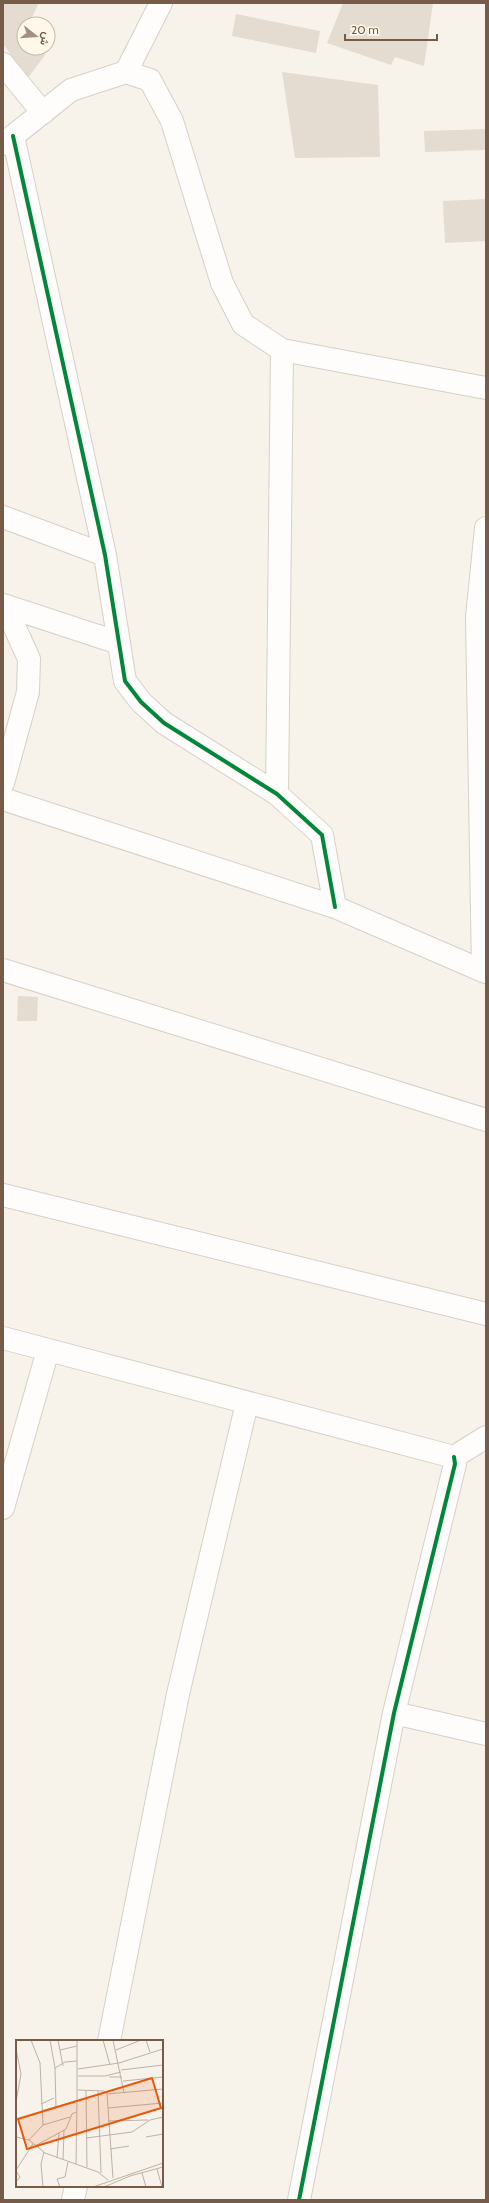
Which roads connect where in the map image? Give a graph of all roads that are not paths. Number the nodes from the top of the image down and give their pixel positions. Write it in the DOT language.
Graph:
graph roads {
  1 [pos="162,3"];
  2 [pos="3,64"];
  3 [pos="126,72"];
  4 [pos="43,113"];
  5 [pos="8,140"];
  6 [pos="282,350"];
  7 [pos="486,388"];
  8 [pos="3,517"];
  9 [pos="486,528"];
  10 [pos="105,555"];
  11 [pos="4,605"];
  12 [pos="482,618"];
  13 [pos="119,643"];
  14 [pos="3,783"];
  15 [pos="277,794"];
  16 [pos="3,799"];
  17 [pos="335,907"];
  18 [pos="3,970"];
  19 [pos="485,971"];
  20 [pos="486,1120"];
  21 [pos="3,1195"];
  22 [pos="486,1314"];
  23 [pos="3,1338"];
  24 [pos="48,1350"];
  25 [pos="247,1403"];
  26 [pos="486,1438"];
  27 [pos="454,1457"];
  28 [pos="3,1508"];
  29 [pos="394,1713"];
  30 [pos="486,1734"];
  31 [pos="109,2040"];
  32 [pos="76,2187"];
  33 [pos="73,2200"];
  34 [pos="299,2200"];
  1 -- 3 [label="street"];
  2 -- 4 [label="street"];
  3 -- 4 [label="street"];
  3 -- 6 [label="street"];
  4 -- 5 [label="street"];
  5 -- 10 [label="street"];
  6 -- 7 [label="street"];
  6 -- 15 [label="street"];
  8 -- 10 [label="street"];
  9 -- 12 [label="street"];
  10 -- 13 [label="street"];
  11 -- 13 [label="street"];
  11 -- 14 [label="street"];
  12 -- 19 [label="street"];
  13 -- 15 [label="street"];
  15 -- 17 [label="street"];
  16 -- 17 [label="street"];
  17 -- 19 [label="street"];
  18 -- 20 [label="street"];
  21 -- 22 [label="street"];
  23 -- 24 [label="street"];
  24 -- 25 [label="street"];
  24 -- 28 [label="street"];
  25 -- 27 [label="street"];
  25 -- 31 [label="street"];
  26 -- 27 [label="street"];
  27 -- 29 [label="street"];
  29 -- 30 [label="street"];
  29 -- 34 [label="street"];
  32 -- 33 [label="street"];
}
